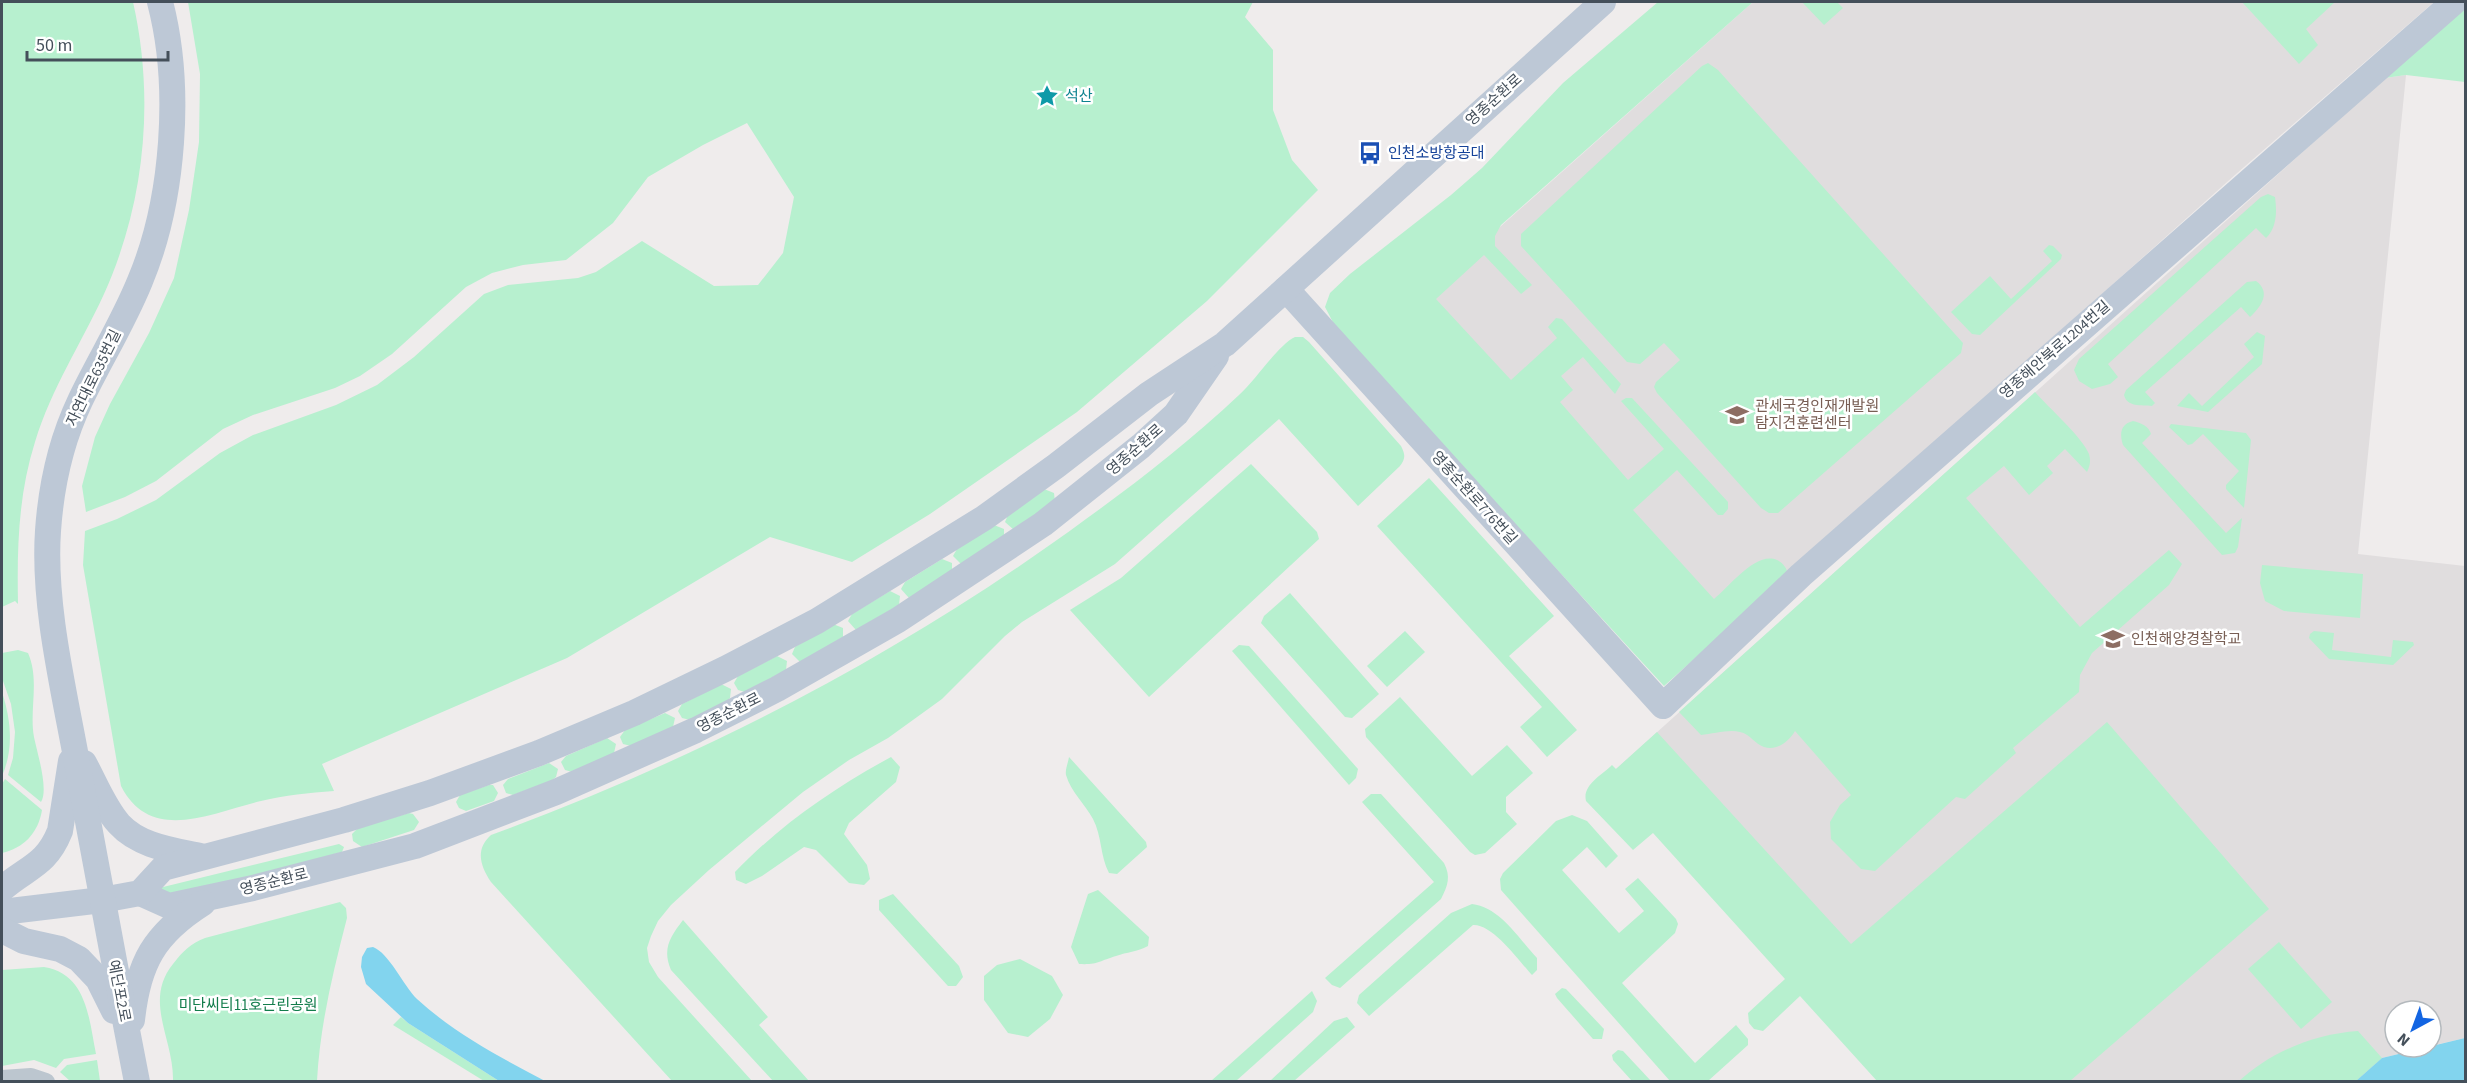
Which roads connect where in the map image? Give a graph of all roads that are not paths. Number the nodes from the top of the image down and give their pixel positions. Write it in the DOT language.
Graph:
graph roads {
  1 [pos="160,2"];
  2 [pos="1603,2"];
  3 [pos="2454,2"];
  4 [pos="1286,290"];
  5 [pos="1225,344"];
  6 [pos="1663,706"];
  7 [pos="74,745"];
  8 [pos="205,857"];
  9 [pos="2,889"];
  10 [pos="140,893"];
  11 [pos="213,897"];
  12 [pos="102,900"];
  13 [pos="2,912"];
  14 [pos="2,930"];
  15 [pos="130,1044"];
  16 [pos="2,1079"];
  17 [pos="46,1082"];
  18 [pos="137,1082"];
  1 -- 7 [label="street, 자연대로635번길"];
  2 -- 4 [label="street, 영종순환로"];
  3 -- 6 [label="street, 영종해안북로1204번길"];
  4 -- 5 [label="street, 영종순환로"];
  4 -- 6 [label="street, 영종순환로776번길"];
  5 -- 8 [label="street, 영종순환로"];
  5 -- 11 [label="street, 영종순환로"];
  7 -- 8 [label="street"];
  7 -- 9 [label="street"];
  7 -- 12 [label="street, 자연대로635번길"];
  8 -- 10 [label="street, 영종순환로"];
  10 -- 11 [label="street, 영종순환로"];
  10 -- 12 [label="street"];
  11 -- 15 [label="street"];
  12 -- 13 [label="street"];
  12 -- 15 [label="street, 예단포2로"];
  14 -- 15 [label="street"];
  15 -- 18 [label="street, 예단포2로"];
  16 -- 17 [label="street"];
}
